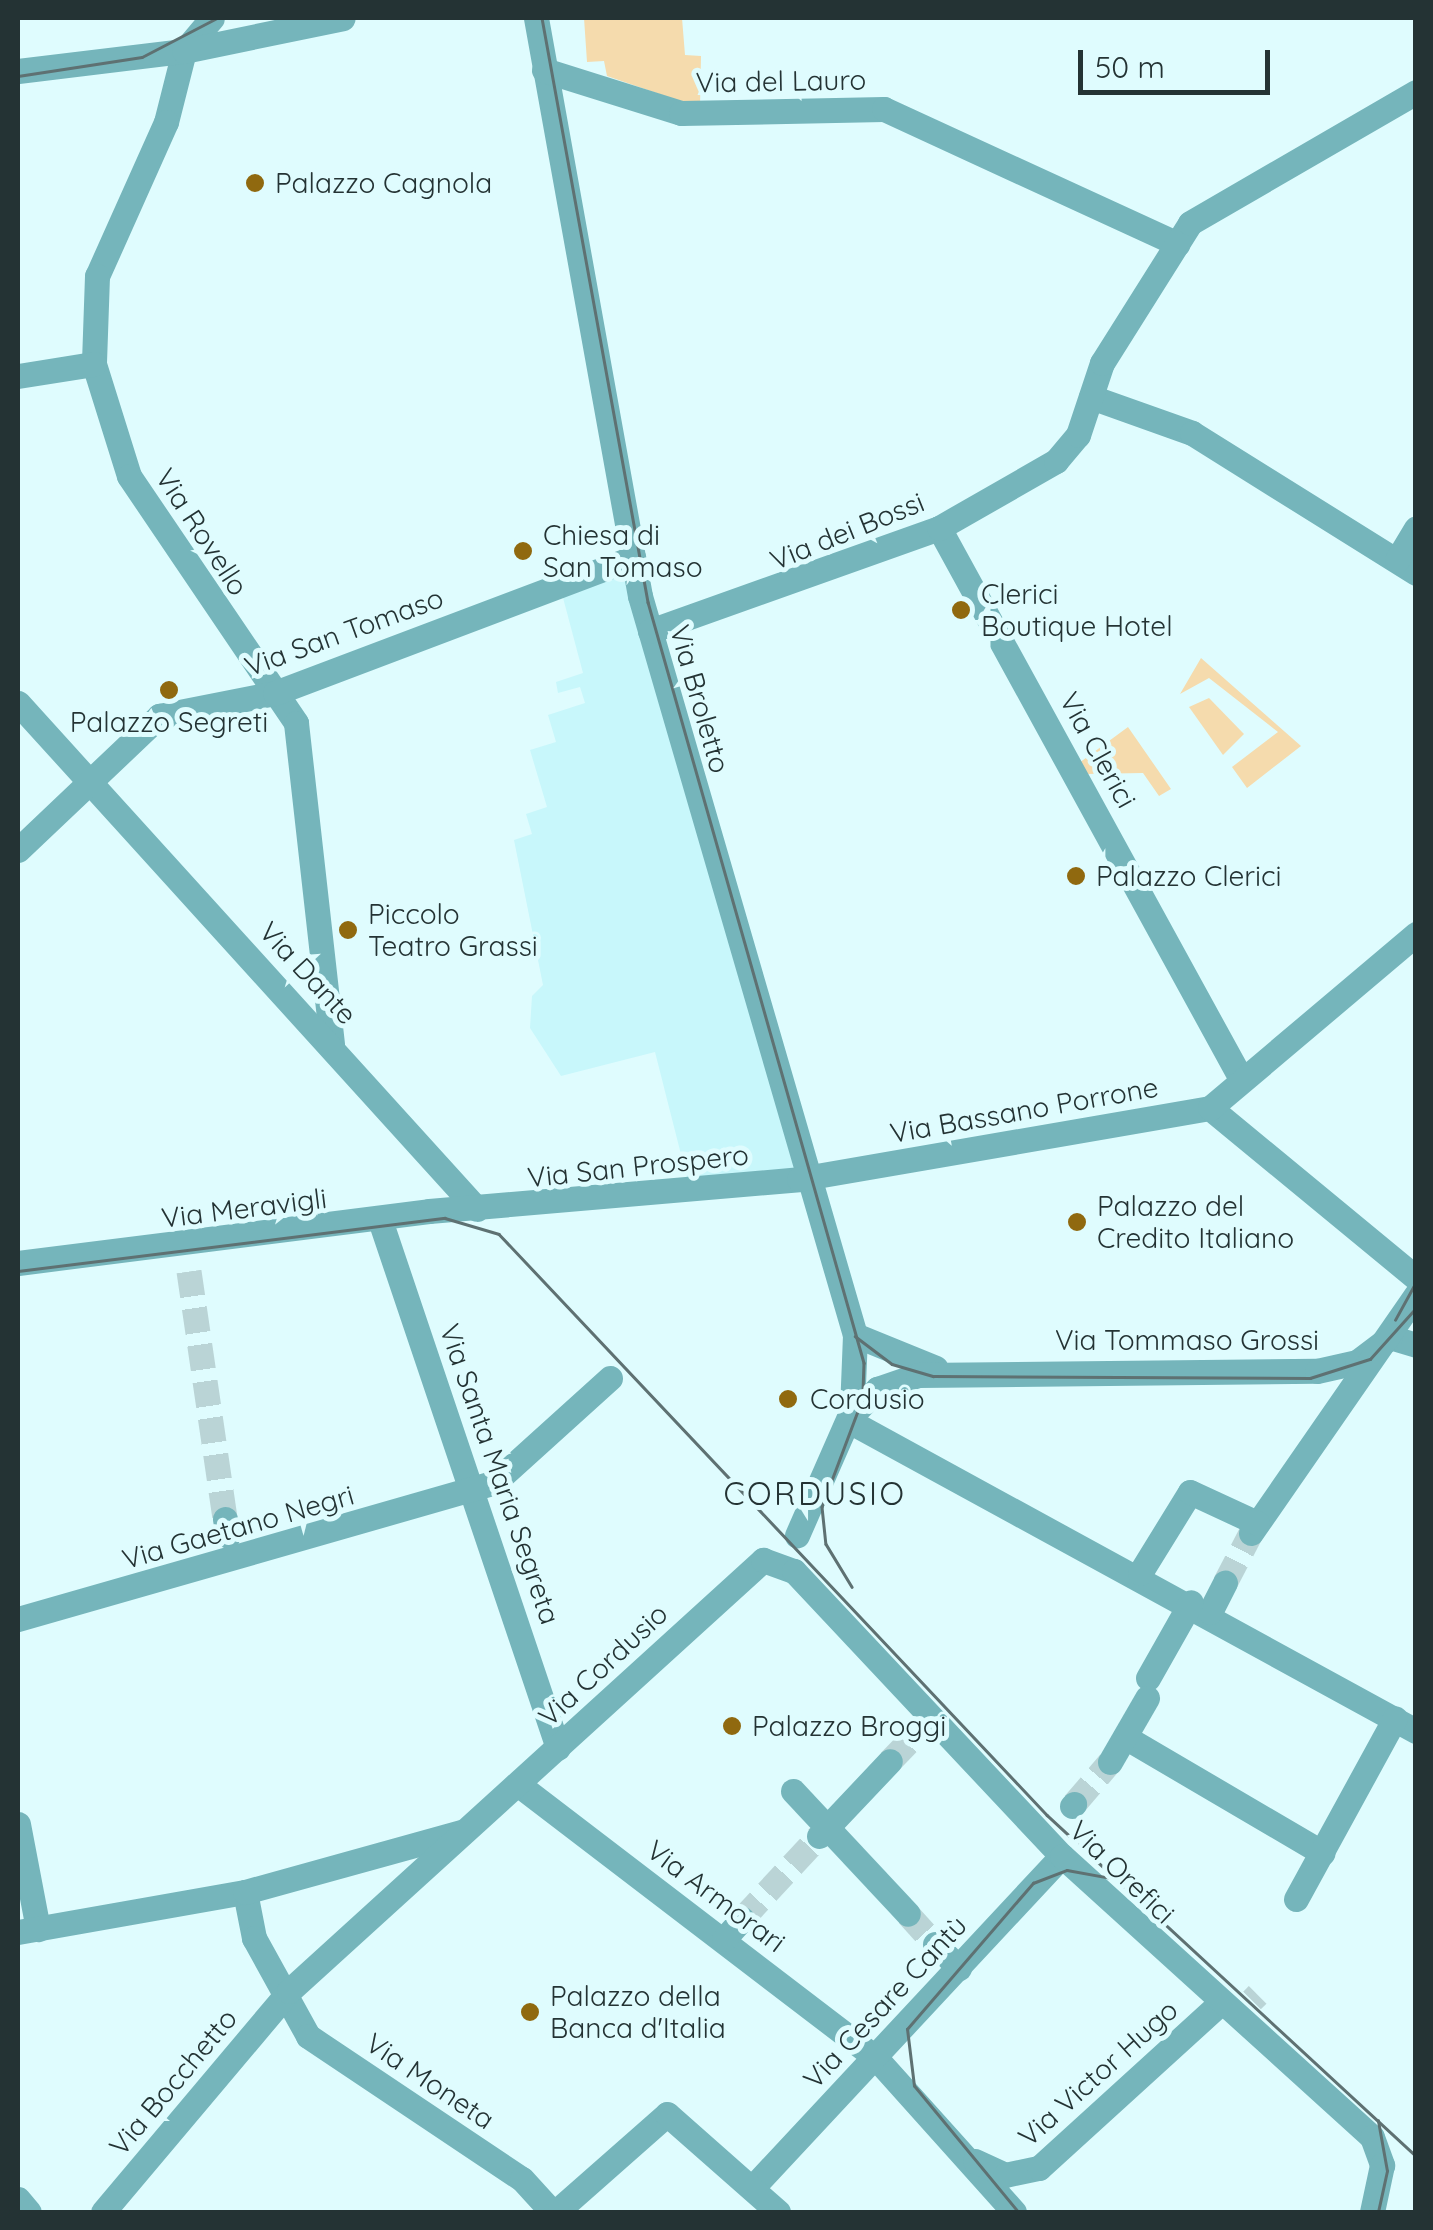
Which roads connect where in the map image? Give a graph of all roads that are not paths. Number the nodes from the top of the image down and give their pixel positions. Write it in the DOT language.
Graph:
graph roads {
  1 [pos="212,18"];
  2 [pos="343,18"];
  3 [pos="536,18"];
  4 [pos="184,51"];
  5 [pos="544,70"];
  6 [pos="18,71"];
  7 [pos="1416,92"];
  8 [pos="1177,244"];
  9 [pos="94,364"];
  10 [pos="18,376"];
  11 [pos="1091,398"];
  12 [pos="939,528"];
  13 [pos="1416,528"];
  14 [pos="634,558"];
  15 [pos="1406,566"];
  16 [pos="650,631"];
  17 [pos="275,693"];
  18 [pos="18,703"];
  19 [pos="90,781"];
  20 [pos="18,850"];
  21 [pos="1416,934"];
  22 [pos="332,1044"];
  23 [pos="1239,1075"];
  24 [pos="1210,1108"];
  25 [pos="804,1178"];
  26 [pos="478,1209"];
  27 [pos="380,1220"];
  28 [pos="18,1263"];
  29 [pos="1416,1278"];
  30 [pos="1416,1295"];
  31 [pos="853,1330"];
  32 [pos="1390,1337"];
  33 [pos="1416,1346"];
  34 [pos="976,1372"];
  35 [pos="610,1378"];
  36 [pos="849,1421"];
  37 [pos="474,1489"];
  38 [pos="797,1536"];
  39 [pos="783,1562"];
  40 [pos="1140,1573"];
  41 [pos="1224,1583"];
  42 [pos="1200,1607"];
  43 [pos="18,1619"];
  44 [pos="1406,1724"];
  45 [pos="1124,1737"];
  46 [pos="558,1748"];
  47 [pos="890,1761"];
  48 [pos="1110,1762"];
  49 [pos="519,1785"];
  50 [pos="794,1791"];
  51 [pos="18,1824"];
  52 [pos="472,1829"];
  53 [pos="825,1830"];
  54 [pos="1323,1853"];
  55 [pos="1062,1856"];
  56 [pos="246,1892"];
  57 [pos="1296,1898"];
  58 [pos="908,1914"];
  59 [pos="742,1919"];
  60 [pos="28,1930"];
  61 [pos="724,1939"];
  62 [pos="935,1944"];
  63 [pos="959,1968"];
  64 [pos="289,1991"];
  65 [pos="1217,2006"];
  66 [pos="875,2057"];
  67 [pos="961,2152"];
  68 [pos="752,2188"];
  69 [pos="18,2199"];
  70 [pos="28,2212"];
  71 [pos="103,2212"];
  72 [pos="554,2212"];
  73 [pos="778,2212"];
  74 [pos="1014,2212"];
  75 [pos="1372,2212"];
  1 -- 4 [label="street"];
  2 -- 4 [label="street"];
  3 -- 5 [label="street, Via Broletto"];
  4 -- 6 [label="street"];
  4 -- 9 [label="street, Via Rovello"];
  5 -- 8 [label="street, Via del Lauro"];
  5 -- 14 [label="street, Via Broletto"];
  7 -- 8 [label="street"];
  8 -- 11 [label="street"];
  9 -- 10 [label="street"];
  9 -- 17 [label="street, Via Rovello"];
  11 -- 12 [label="street, Via dei Bossi"];
  11 -- 15 [label="street"];
  12 -- 16 [label="street, Via dei Bossi"];
  12 -- 23 [label="street, Via Clerici"];
  13 -- 15 [label="street"];
  14 -- 16 [label="street, Via Broletto"];
  14 -- 17 [label="street, Via San Tomaso"];
  16 -- 25 [label="street, Via Broletto"];
  17 -- 19 [label="street, Via San Tomaso"];
  17 -- 22 [label="street, Via Rovello"];
  18 -- 19 [label="street, Via Dante"];
  19 -- 20 [label="street"];
  19 -- 22 [label="street, Via Dante"];
  21 -- 23 [label="street"];
  22 -- 26 [label="street, Via Dante"];
  23 -- 24 [label="street"];
  24 -- 25 [label="street, Via Bassano Porrone"];
  24 -- 29 [label="street"];
  25 -- 26 [label="street, Via San Prospero"];
  25 -- 31 [label="street, Via Broletto"];
  26 -- 27 [label="street, Via Meravigli"];
  27 -- 28 [label="street, Via Meravigli"];
  27 -- 37 [label="street, Via Santa Maria Segreta"];
  30 -- 32 [label="street"];
  31 -- 34 [label="street"];
  31 -- 36 [label="street"];
  32 -- 33 [label="street"];
  32 -- 34 [label="street, Via Tommaso Grossi"];
  32 -- 40 [label="street"];
  34 -- 36 [label="street"];
  35 -- 37 [label="street, Via Gaetano Negri"];
  36 -- 38 [label="street"];
  36 -- 40 [label="street"];
  37 -- 43 [label="street, Via Gaetano Negri"];
  37 -- 46 [label="street, Via Santa Maria Segreta"];
  39 -- 46 [label="street, Via Cordusio"];
  39 -- 55 [label="street, Via Orefici"];
  40 -- 42 [label="street"];
  41 -- 42 [label="street"];
  42 -- 44 [label="street"];
  42 -- 45 [label="street"];
  44 -- 54 [label="street"];
  45 -- 48 [label="street"];
  45 -- 54 [label="street"];
  46 -- 49 [label="street, Via Cordusio"];
  47 -- 53 [label="street"];
  49 -- 52 [label="street, Via Cordusio"];
  49 -- 61 [label="street, Via Armorari"];
  50 -- 53 [label="street"];
  51 -- 60 [label="street"];
  52 -- 56 [label="street"];
  52 -- 64 [label="street, Via Bocchetto"];
  53 -- 58 [label="street"];
  54 -- 57 [label="street"];
  55 -- 63 [label="street, Via Cesare Cantù"];
  55 -- 65 [label="street, Via Orefici"];
  56 -- 60 [label="street"];
  56 -- 64 [label="street, Via Moneta"];
  59 -- 61 [label="street"];
  61 -- 66 [label="street, Via Armorari"];
  62 -- 63 [label="street"];
  63 -- 66 [label="street, Via Cesare Cantù"];
  64 -- 71 [label="street, Via Bocchetto"];
  64 -- 72 [label="street, Via Moneta"];
  65 -- 67 [label="street, Via Victor Hugo"];
  65 -- 75 [label="street, Via Orefici"];
  66 -- 67 [label="street, Via Armorari"];
  66 -- 68 [label="street, Via Cesare Cantù"];
  67 -- 74 [label="street, Via Armorari"];
  68 -- 72 [label="street"];
  68 -- 73 [label="street"];
  69 -- 70 [label="street"];
}
